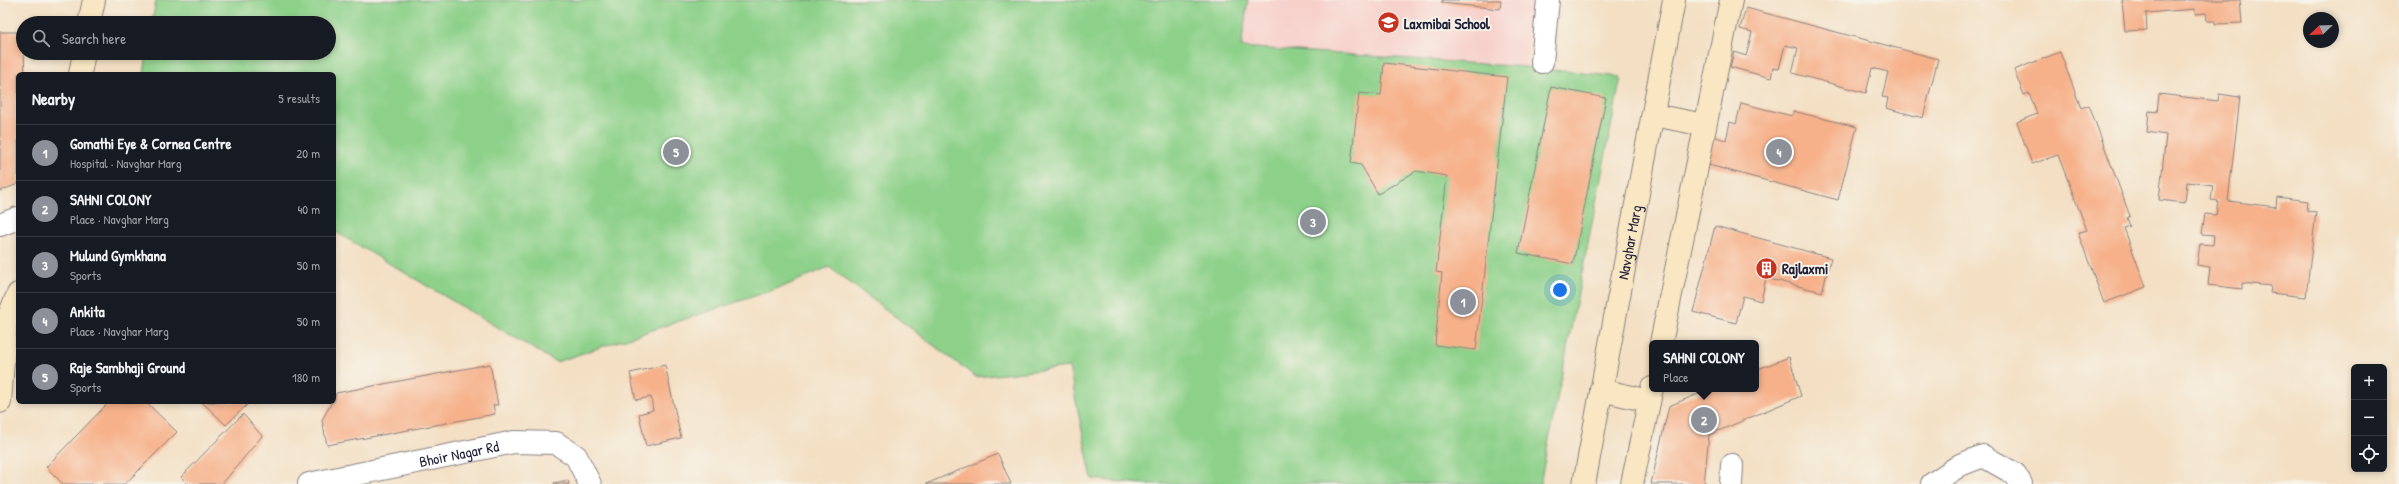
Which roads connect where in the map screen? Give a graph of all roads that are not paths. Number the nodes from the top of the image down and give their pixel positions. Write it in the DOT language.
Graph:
graph roads {
  1 [pos="94,0"];
  2 [pos="1548,0"];
  3 [pos="1674,0"];
  4 [pos="1730,0"];
  5 [pos="91,16"];
  6 [pos="83,60"];
  7 [pos="1542,62"];
  8 [pos="80,72"];
  9 [pos="1653,115"];
  10 [pos="1705,125"];
  11 [pos="16,219"];
  12 [pos="0,225"];
  13 [pos="16,299"];
  14 [pos="1662,340"];
  15 [pos="1601,390"];
  16 [pos="0,393"];
  17 [pos="1651,394"];
  18 [pos="309,484"];
  19 [pos="590,484"];
  20 [pos="1584,484"];
  21 [pos="1632,484"];
  22 [pos="1932,484"];
  23 [pos="2021,484"];
  1 -- 5 [label="main road"];
  2 -- 7 [label="street"];
  3 -- 9 [label="main road, Navghar Marg"];
  4 -- 10 [label="main road"];
  6 -- 8 [label="main road"];
  9 -- 10 [label="main road"];
  9 -- 15 [label="main road, Navghar Marg"];
  10 -- 14 [label="main road"];
  11 -- 12 [label="street"];
  13 -- 16 [label="main road"];
  15 -- 17 [label="main road"];
  15 -- 20 [label="main road, Navghar Marg"];
  17 -- 21 [label="main road"];
  18 -- 19 [label="street, Bhoir Nagar Rd"];
  22 -- 23 [label="street"];
}
